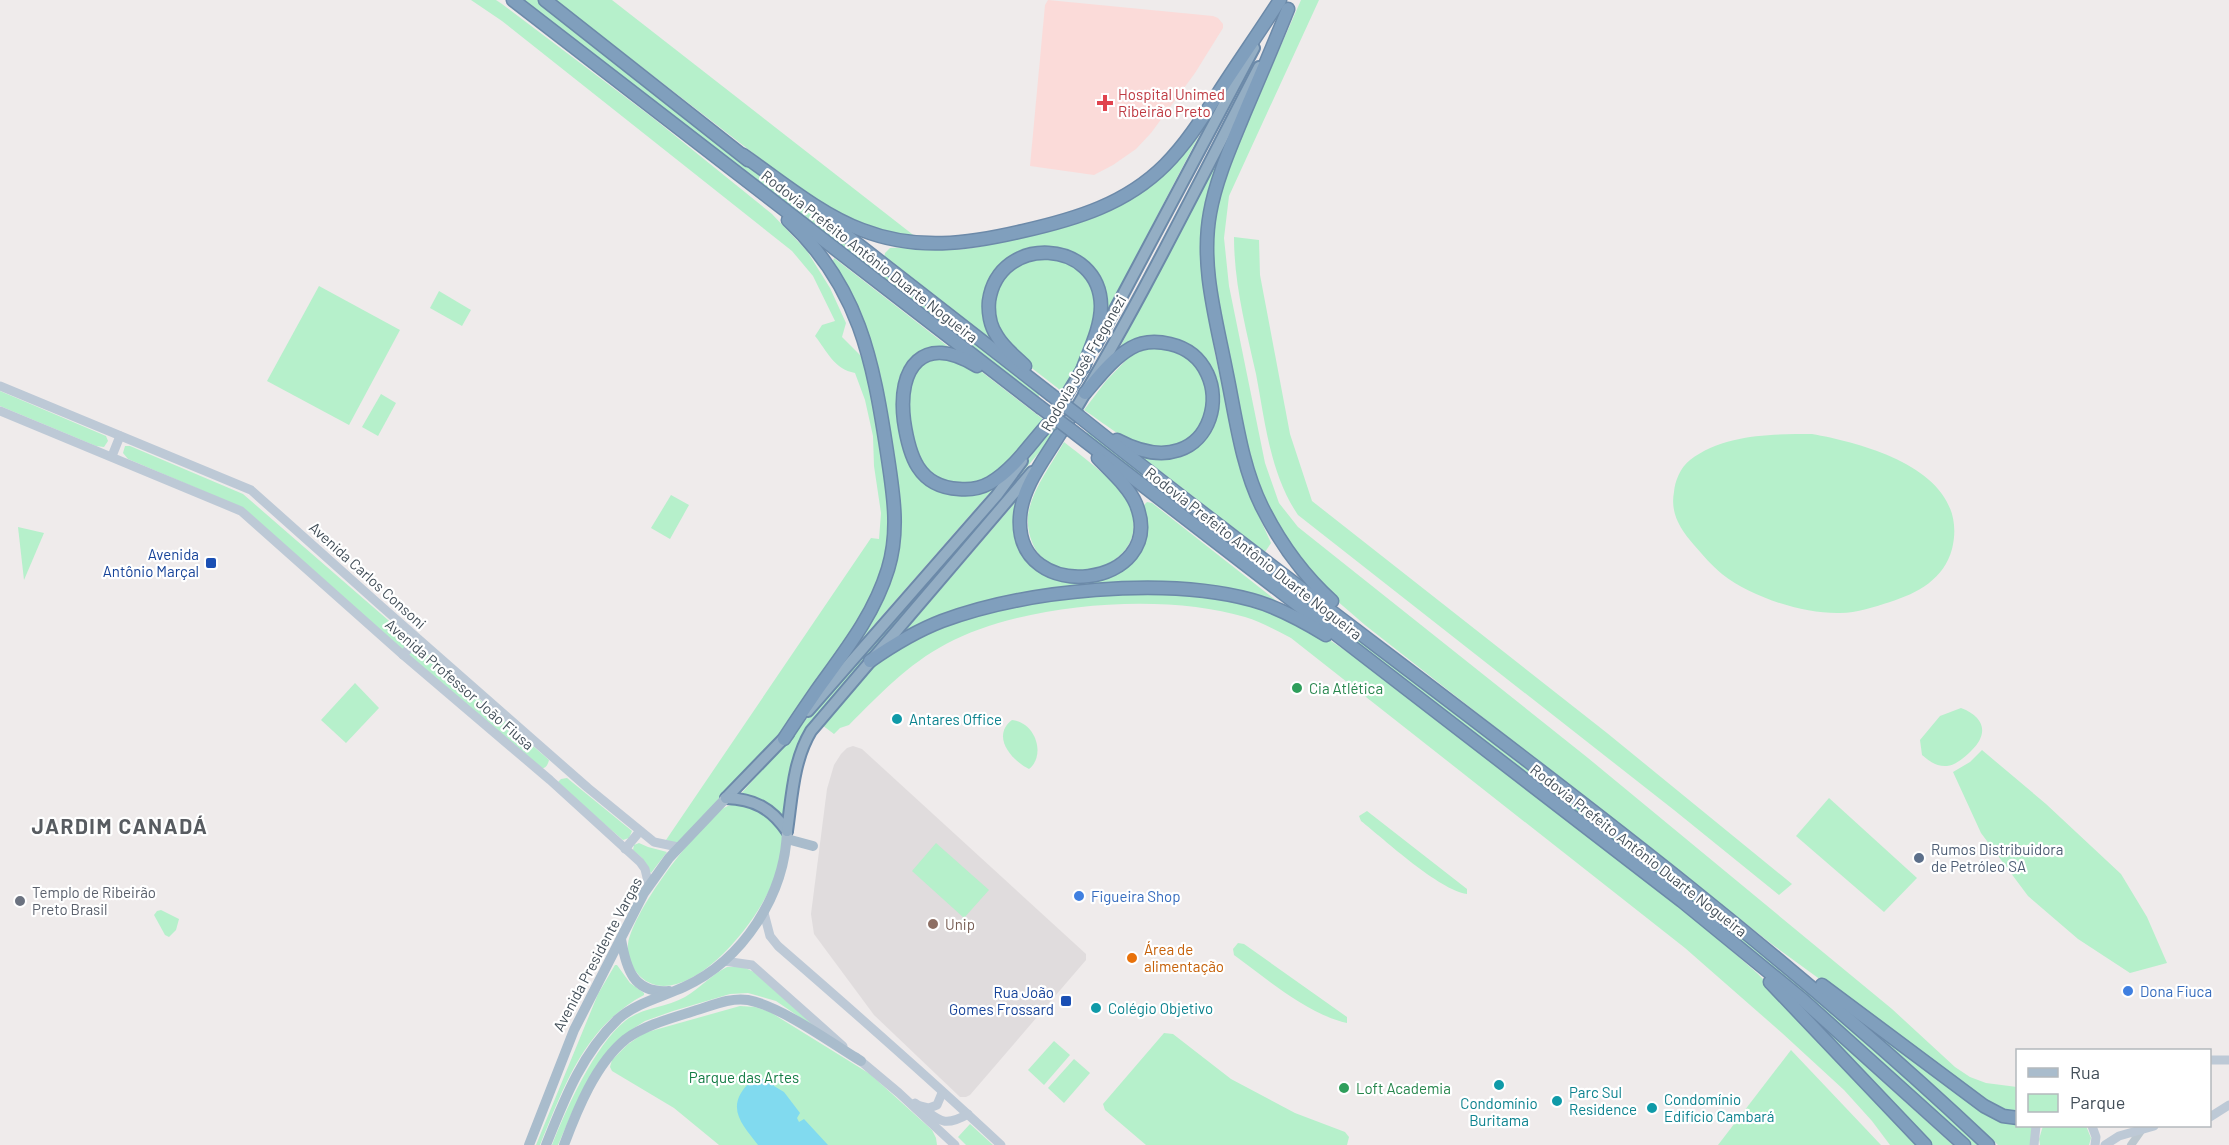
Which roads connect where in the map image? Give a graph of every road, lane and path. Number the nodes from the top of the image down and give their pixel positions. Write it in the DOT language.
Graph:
graph roads {
  1 [pos="513,0"];
  2 [pos="545,0"];
  3 [pos="1285,2"];
  4 [pos="742,155"];
  5 [pos="734,170"];
  6 [pos="1083,368"];
  7 [pos="0,386"];
  8 [pos="1085,393"];
  9 [pos="1050,394"];
  10 [pos="1025,395"];
  11 [pos="0,411"];
  12 [pos="1085,421"];
  13 [pos="1048,424"];
  14 [pos="1069,433"];
  15 [pos="120,436"];
  16 [pos="112,456"];
  17 [pos="417,639"];
  18 [pos="403,655"];
  19 [pos="1390,655"];
  20 [pos="870,661"];
  21 [pos="1385,672"];
  22 [pos="784,739"];
  23 [pos="726,798"];
  24 [pos="640,831"];
  25 [pos="787,835"];
  26 [pos="813,846"];
  27 [pos="678,847"];
  28 [pos="626,849"];
  29 [pos="649,886"];
  30 [pos="764,913"];
  31 [pos="1737,925"];
  32 [pos="1725,936"];
  33 [pos="621,939"];
  34 [pos="724,961"];
  35 [pos="675,991"];
  36 [pos="2211,1060"];
  37 [pos="861,1061"];
  38 [pos="2228,1061"];
  39 [pos="899,1093"];
  40 [pos="942,1093"];
  41 [pos="2229,1105"];
  42 [pos="921,1106"];
  43 [pos="968,1114"];
  44 [pos="2211,1116"];
  45 [pos="2016,1118"];
  46 [pos="2036,1127"];
  47 [pos="2093,1127"];
  48 [pos="2144,1127"];
  49 [pos="529,1145"];
  50 [pos="546,1145"];
  51 [pos="564,1145"];
  52 [pos="955,1145"];
  53 [pos="1001,1145"];
  54 [pos="1925,1145"];
  55 [pos="1964,1145"];
  56 [pos="1988,1145"];
  57 [pos="2034,1145"];
  58 [pos="2095,1145"];
  59 [pos="2105,1145"];
  60 [pos="2131,1145"];
  1 -- 5 [label="highway, Rodovia Prefeito Antônio Duarte Nogueira"];
  2 -- 4 [label="highway, Rodovia Prefeito Antônio Duarte Nogueira"];
  3 -- 4 [label="highway"];
  3 -- 6 [label="highway, Rodovia José Fregonezi"];
  3 -- 8 [label="highway, Rodovia José Fregonezi"];
  3 -- 19 [label="highway"];
  4 -- 9 [label="highway, Rodovia Prefeito Antônio Duarte Nogueira"];
  5 -- 10 [label="highway, Rodovia Prefeito Antônio Duarte Nogueira"];
  5 -- 22 [label="highway"];
  6 -- 9 [label="highway"];
  6 -- 13 [label="highway, Rodovia José Fregonezi"];
  7 -- 15 [label="main road, Avenida Carlos Consoni"];
  8 -- 12 [label="highway"];
  8 -- 14 [label="highway, Rodovia José Fregonezi"];
  9 -- 12 [label="highway, Rodovia Prefeito Antônio Duarte Nogueira, bridge"];
  10 -- 13 [label="highway"];
  10 -- 14 [label="highway, Rodovia Prefeito Antônio Duarte Nogueira, bridge"];
  11 -- 16 [label="main road"];
  12 -- 19 [label="highway, Rodovia Prefeito Antônio Duarte Nogueira"];
  13 -- 22 [label="highway, Rodovia José Fregonezi"];
  14 -- 14 [label="highway"];
  14 -- 20 [label="highway, Rodovia José Fregonezi"];
  14 -- 21 [label="highway, Rodovia Prefeito Antônio Duarte Nogueira"];
  15 -- 16 [label="main road"];
  15 -- 17 [label="main road, Avenida Carlos Consoni"];
  16 -- 18 [label="main road, Avenida Professor João Fiusa"];
  17 -- 18 [label="main road"];
  17 -- 24 [label="main road, Avenida Carlos Consoni"];
  18 -- 28 [label="main road, Avenida Professor João Fiusa"];
  19 -- 31 [label="highway, Rodovia Prefeito Antônio Duarte Nogueira"];
  20 -- 21 [label="highway"];
  20 -- 25 [label="highway, Rodovia José Fregonezi"];
  21 -- 32 [label="highway, Rodovia Prefeito Antônio Duarte Nogueira"];
  22 -- 23 [label="highway, Rodovia José Fregonezi"];
  23 -- 25 [label="highway"];
  23 -- 27 [label="main road, Avenida Presidente Vargas"];
  24 -- 27 [label="main road, Avenida Carlos Consoni"];
  24 -- 28 [label="main road"];
  25 -- 26 [label="main road"];
  25 -- 30 [label="main road"];
  27 -- 29 [label="main road, Avenida Presidente Vargas"];
  28 -- 29 [label="main road, Avenida Professor João Fiusa"];
  29 -- 33 [label="main road, Avenida Presidente Vargas"];
  30 -- 34 [label="main road"];
  30 -- 40 [label="main road"];
  31 -- 45 [label="highway"];
  31 -- 56 [label="highway, Rodovia Prefeito Antônio Duarte Nogueira"];
  32 -- 54 [label="highway"];
  32 -- 55 [label="highway, Rodovia Prefeito Antônio Duarte Nogueira"];
  33 -- 35 [label="main road"];
  33 -- 49 [label="main road, Avenida Presidente Vargas"];
  34 -- 35 [label="main road"];
  34 -- 37 [label="main road"];
  35 -- 50 [label="main road"];
  36 -- 38 [label="main road"];
  37 -- 39 [label="main road"];
  37 -- 51 [label="main road"];
  39 -- 42 [label="main road"];
  39 -- 52 [label="main road"];
  40 -- 42 [label="main road"];
  40 -- 43 [label="main road"];
  41 -- 44 [label="main road"];
  42 -- 43 [label="main road"];
  43 -- 53 [label="main road"];
  46 -- 57 [label="main road"];
  47 -- 58 [label="main road"];
  48 -- 59 [label="main road"];
  48 -- 60 [label="street"];
}
